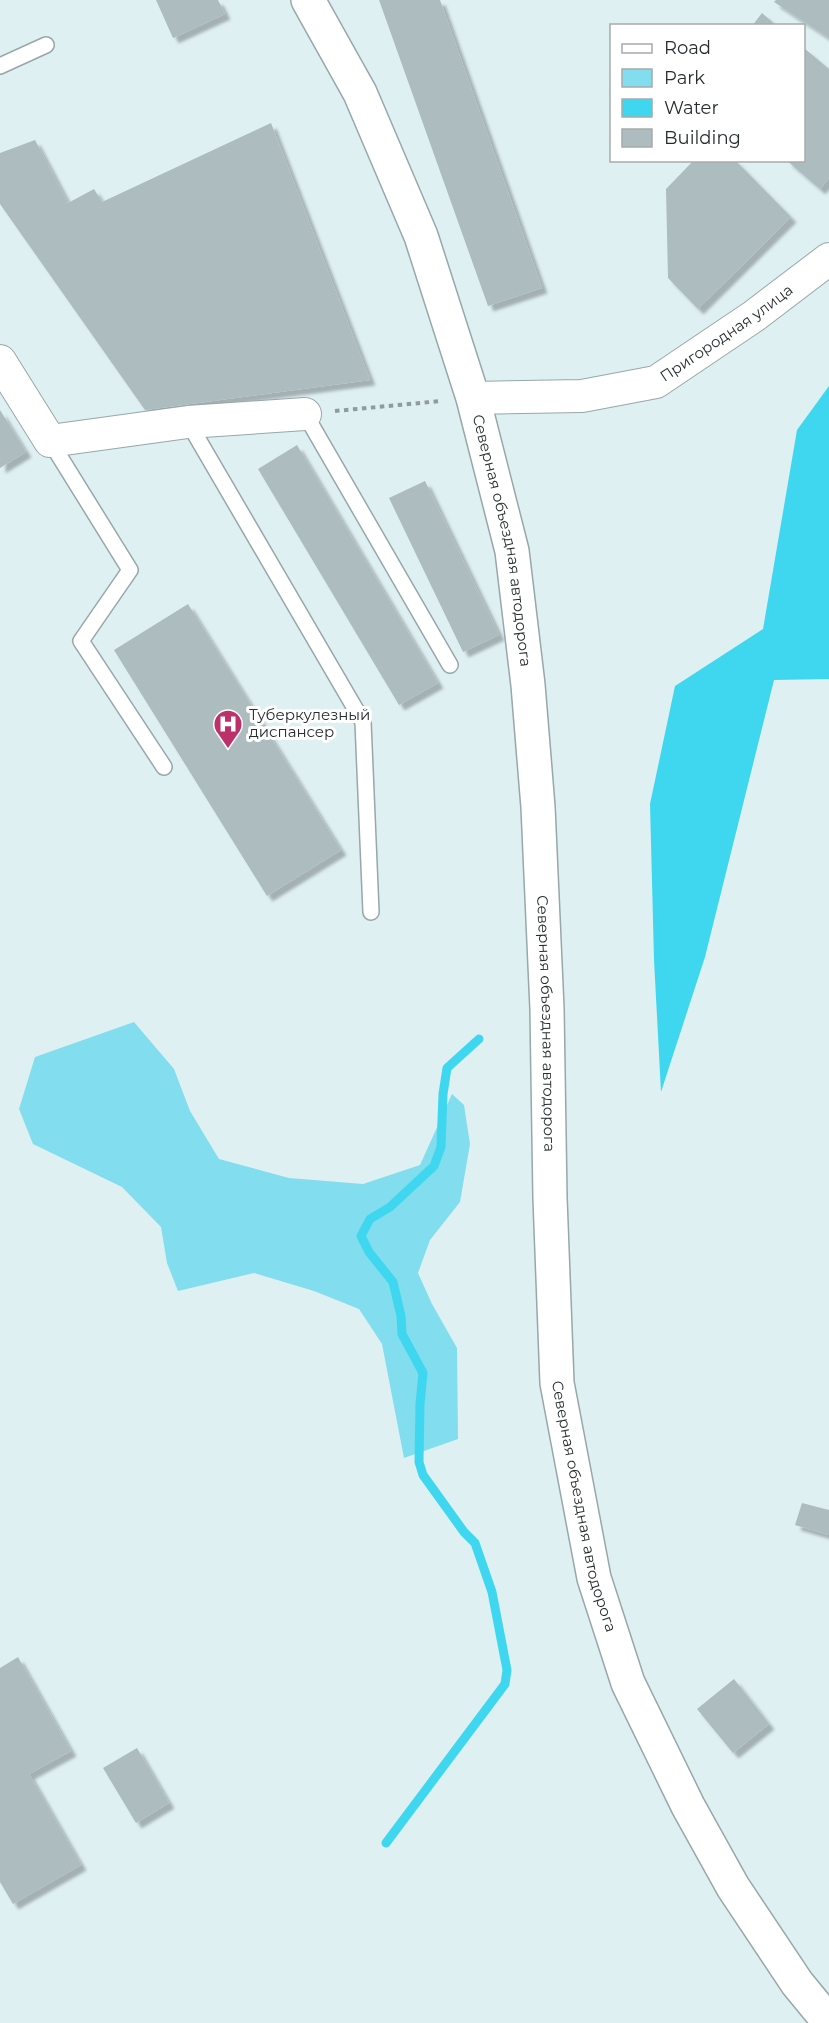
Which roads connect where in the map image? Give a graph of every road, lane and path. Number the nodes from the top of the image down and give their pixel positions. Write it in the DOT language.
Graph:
graph roads {
  1 [pos="308,0"];
  2 [pos="46,45"];
  3 [pos="0,66"];
  4 [pos="829,259"];
  5 [pos="0,361"];
  6 [pos="473,398"];
  7 [pos="305,414"];
  8 [pos="188,422"];
  9 [pos="50,441"];
  10 [pos="450,665"];
  11 [pos="164,767"];
  12 [pos="371,912"];
  13 [pos="829,2022"];
  1 -- 6 [label="street, Северная объездная автодорога"];
  2 -- 3 [label="lane"];
  4 -- 6 [label="street, Пригородная улица"];
  5 -- 9 [label="street"];
  6 -- 7 [label="path"];
  6 -- 13 [label="street, Северная объездная автодорога"];
  7 -- 8 [label="street"];
  7 -- 10 [label="lane"];
  8 -- 9 [label="street"];
  8 -- 12 [label="lane"];
  9 -- 11 [label="lane"];
}
